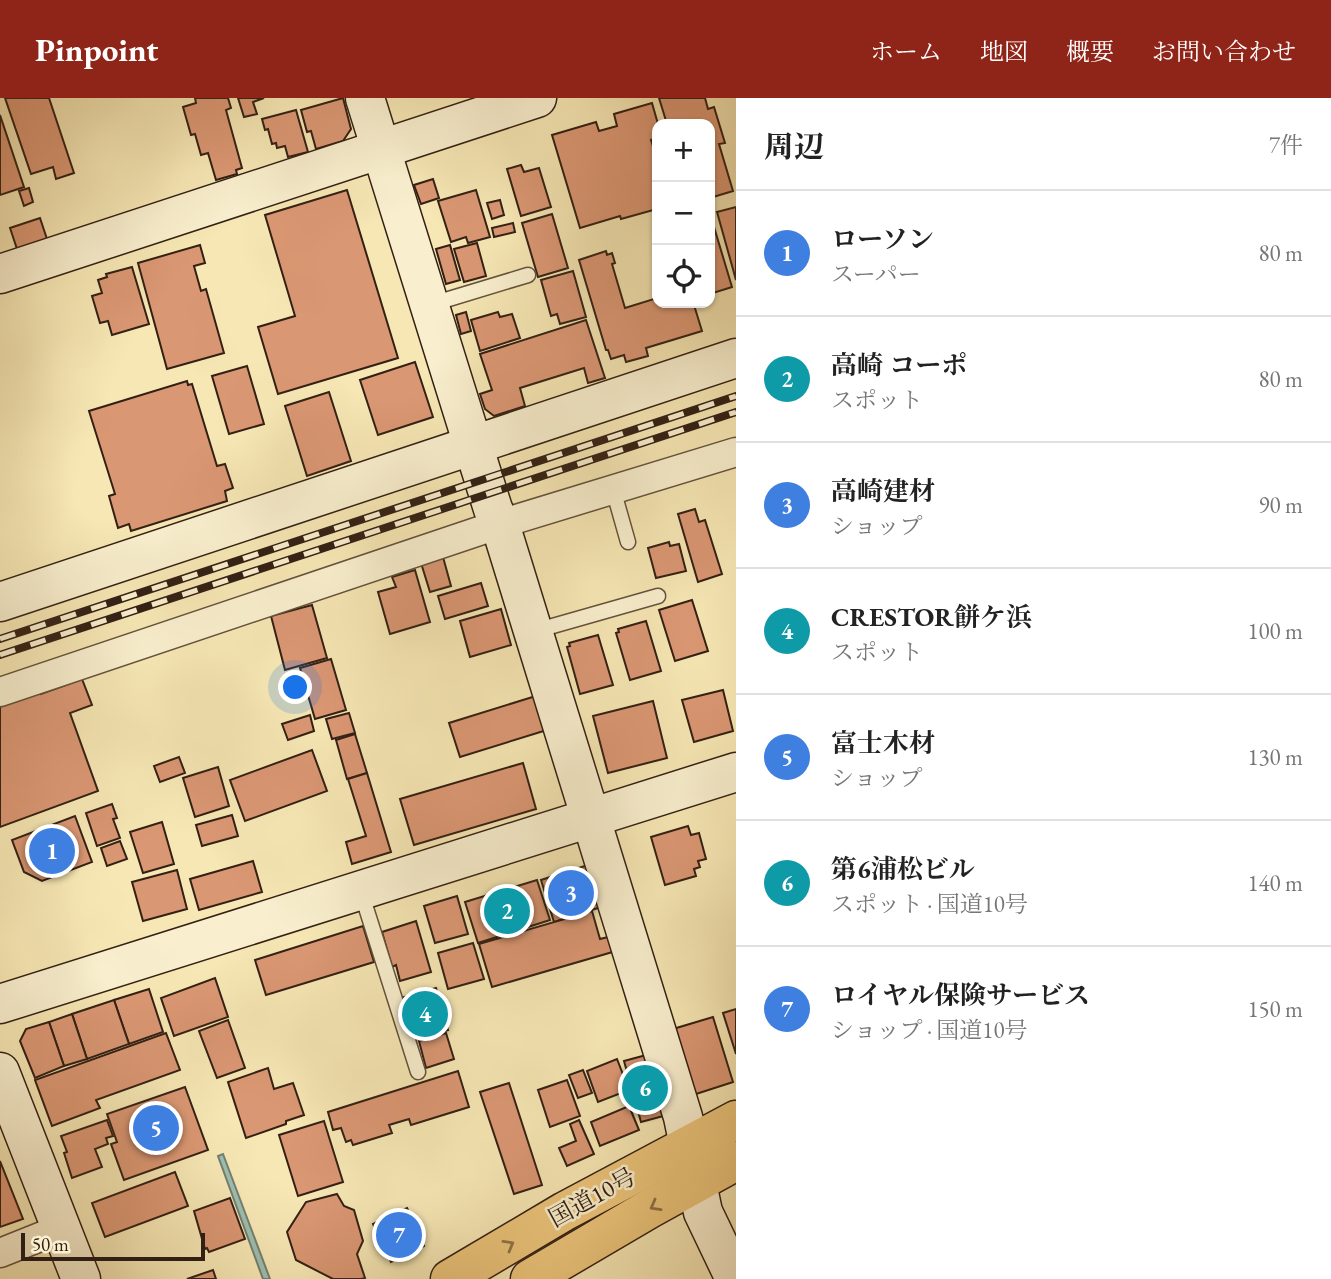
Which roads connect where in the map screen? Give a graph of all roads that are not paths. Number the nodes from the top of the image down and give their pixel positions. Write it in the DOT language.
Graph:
graph roads {
  1 [pos="365,98"];
  2 [pos="537,98"];
  3 [pos="380,149"];
  4 [pos="0,274"];
  5 [pos="528,275"];
  6 [pos="429,305"];
  7 [pos="736,358"];
  8 [pos="474,446"];
  9 [pos="736,452"];
  10 [pos="613,489"];
  11 [pos="500,524"];
  12 [pos="628,542"];
  13 [pos="658,596"];
  14 [pos="0,602"];
  15 [pos="533,632"];
  16 [pos="0,692"];
  17 [pos="736,772"];
  18 [pos="590,818"];
  19 [pos="360,890"];
  20 [pos="0,1004"];
  21 [pos="0,1072"];
  22 [pos="418,1072"];
  23 [pos="736,1120"];
  24 [pos="688,1144"];
  25 [pos="736,1161"];
  26 [pos="696,1183"];
  27 [pos="60,1229"];
  28 [pos="0,1253"];
  29 [pos="81,1279"];
  30 [pos="450,1279"];
  31 [pos="530,1279"];
  32 [pos="735,1279"];
  1 -- 3 [label="street"];
  2 -- 3 [label="street"];
  3 -- 4 [label="street"];
  3 -- 6 [label="street"];
  5 -- 6 [label="lane"];
  6 -- 8 [label="street"];
  7 -- 8 [label="street"];
  8 -- 11 [label="street"];
  8 -- 14 [label="street"];
  9 -- 10 [label="street"];
  10 -- 11 [label="street"];
  10 -- 12 [label="lane"];
  11 -- 15 [label="street"];
  11 -- 16 [label="street"];
  13 -- 15 [label="lane"];
  15 -- 18 [label="street"];
  17 -- 18 [label="street"];
  18 -- 19 [label="street"];
  18 -- 24 [label="street"];
  19 -- 20 [label="street"];
  19 -- 22 [label="lane"];
  21 -- 27 [label="street"];
  23 -- 24 [label="highway, 国道10号"];
  24 -- 26 [label="street"];
  30 -- 24 [label="highway, 国道10号, one-way"];
  25 -- 26 [label="highway, 国道10号"];
  26 -- 31 [label="highway, 国道10号, one-way"];
  26 -- 32 [label="street"];
  27 -- 28 [label="street"];
  27 -- 29 [label="street"];
}
